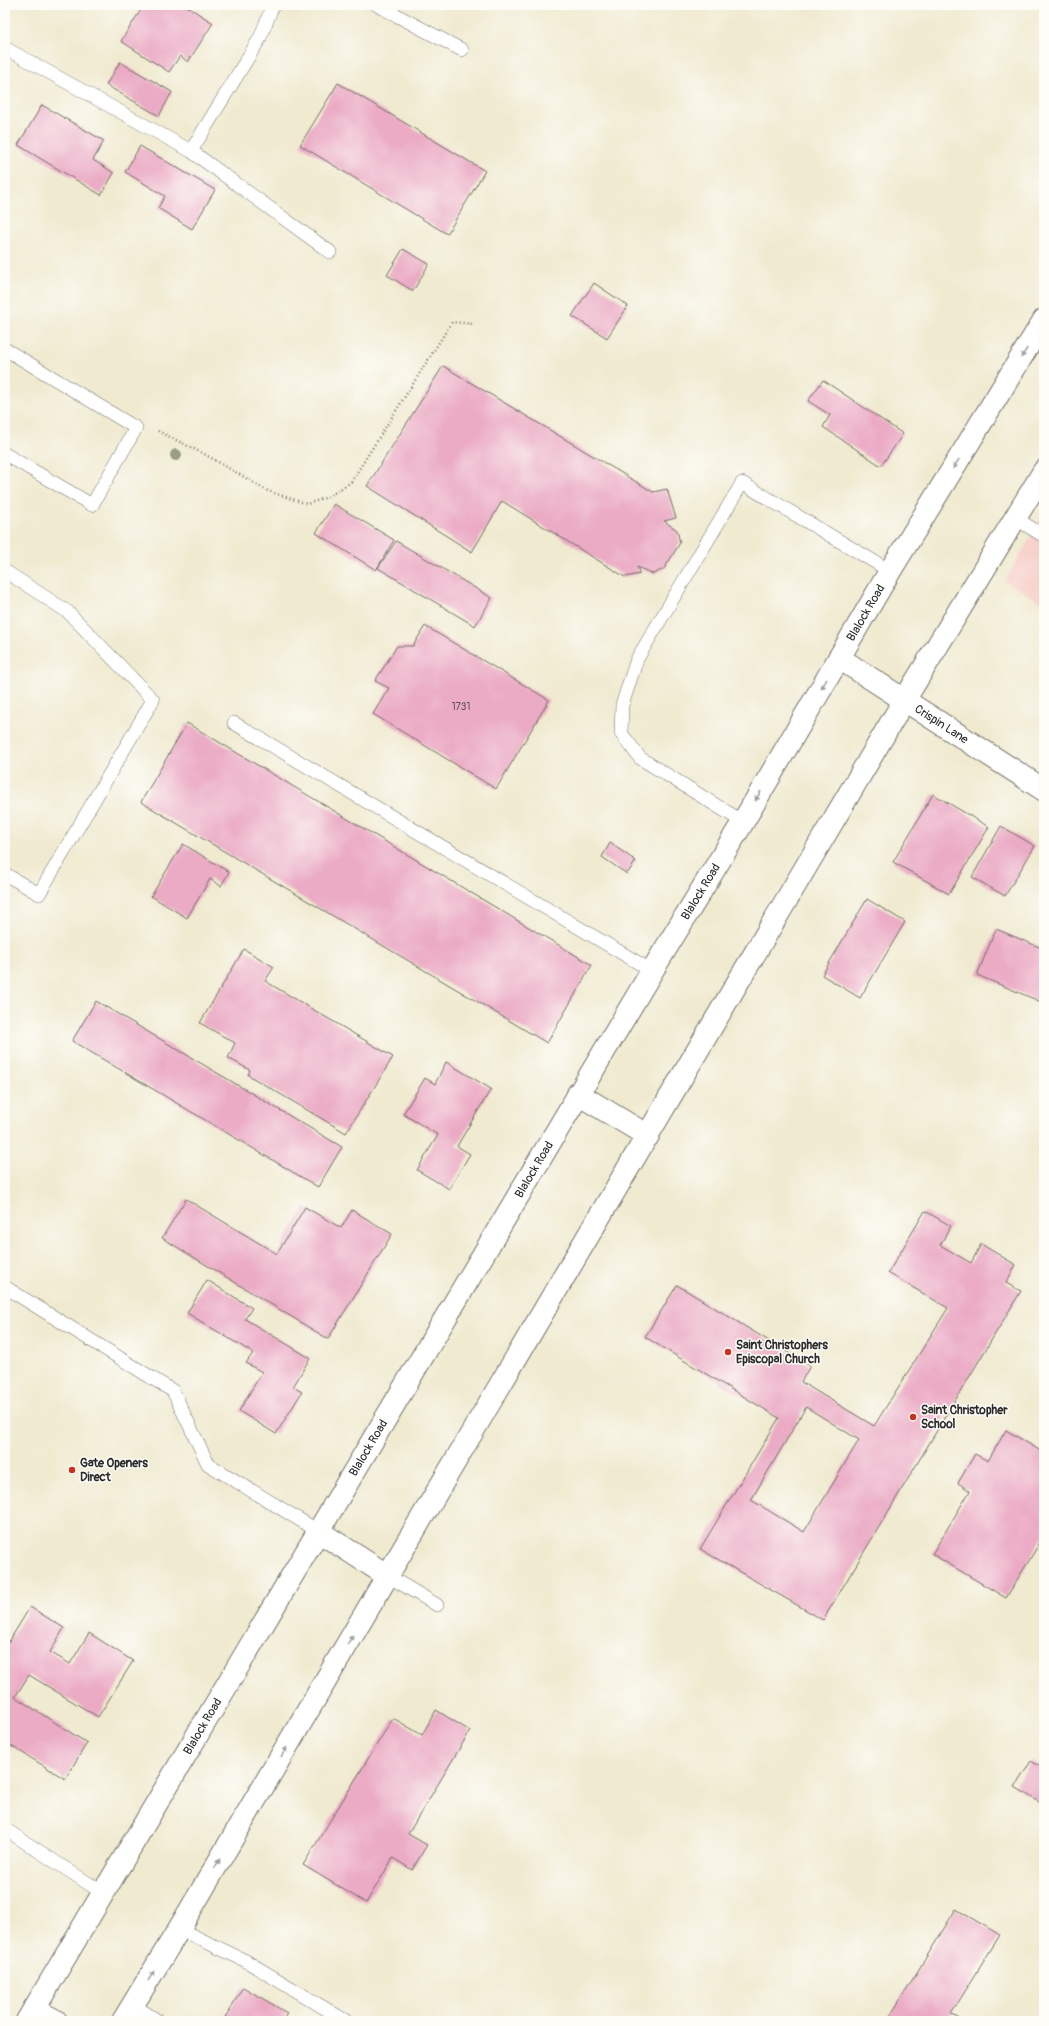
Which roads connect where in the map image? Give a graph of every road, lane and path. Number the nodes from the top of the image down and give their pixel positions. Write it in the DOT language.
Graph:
graph roads {
  1 [pos="273,5"];
  2 [pos="377,5"];
  3 [pos="5,48"];
  4 [pos="462,50"];
  5 [pos="191,151"];
  6 [pos="330,252"];
  7 [pos="1044,320"];
  8 [pos="474,324"];
  9 [pos="5,349"];
  10 [pos="136,428"];
  11 [pos="5,454"];
  12 [pos="1044,471"];
  13 [pos="1015,518"];
  14 [pos="1044,536"];
  15 [pos="5,571"];
  16 [pos="890,571"];
  17 [pos="839,658"];
  18 [pos="905,699"];
  19 [pos="234,724"];
  20 [pos="1044,790"];
  21 [pos="743,822"];
  22 [pos="5,874"];
  23 [pos="652,971"];
  24 [pos="578,1094"];
  25 [pos="648,1136"];
  26 [pos="5,1287"];
  27 [pos="318,1531"];
  28 [pos="388,1576"];
  29 [pos="437,1605"];
  30 [pos="5,1829"];
  31 [pos="103,1893"];
  32 [pos="179,1929"];
  33 [pos="128,2013"];
  34 [pos="30,2015"];
  35 [pos="56,2021"];
  36 [pos="158,2021"];
  37 [pos="346,2021"];
  1 -- 5 [label="lane"];
  2 -- 4 [label="lane"];
  3 -- 5 [label="lane"];
  5 -- 6 [label="lane"];
  7 -- 16 [label="main road, Blalock Road, one-way"];
  8 -- 10 [label="path"];
  9 -- 10 [label="lane"];
  10 -- 11 [label="lane"];
  12 -- 13 [label="main road"];
  13 -- 14 [label="lane"];
  13 -- 18 [label="main road"];
  15 -- 22 [label="lane"];
  16 -- 17 [label="main road, Blalock Road"];
  16 -- 21 [label="lane"];
  17 -- 18 [label="main road, Crispin Lane"];
  17 -- 21 [label="main road, Blalock Road, one-way"];
  18 -- 20 [label="main road, Crispin Lane"];
  18 -- 25 [label="main road"];
  19 -- 23 [label="lane"];
  21 -- 23 [label="main road, Blalock Road"];
  23 -- 24 [label="main road, Blalock Road"];
  24 -- 25 [label="main road"];
  24 -- 27 [label="main road, Blalock Road"];
  25 -- 28 [label="main road"];
  26 -- 27 [label="lane"];
  27 -- 28 [label="main road"];
  27 -- 31 [label="main road, Blalock Road"];
  28 -- 29 [label="lane"];
  32 -- 28 [label="main road, one-way"];
  30 -- 31 [label="lane"];
  31 -- 34 [label="main road, Blalock Road"];
  33 -- 32 [label="main road, one-way"];
  32 -- 37 [label="lane"];
  33 -- 36 [label="lane"];
  34 -- 35 [label="main road"];
}
